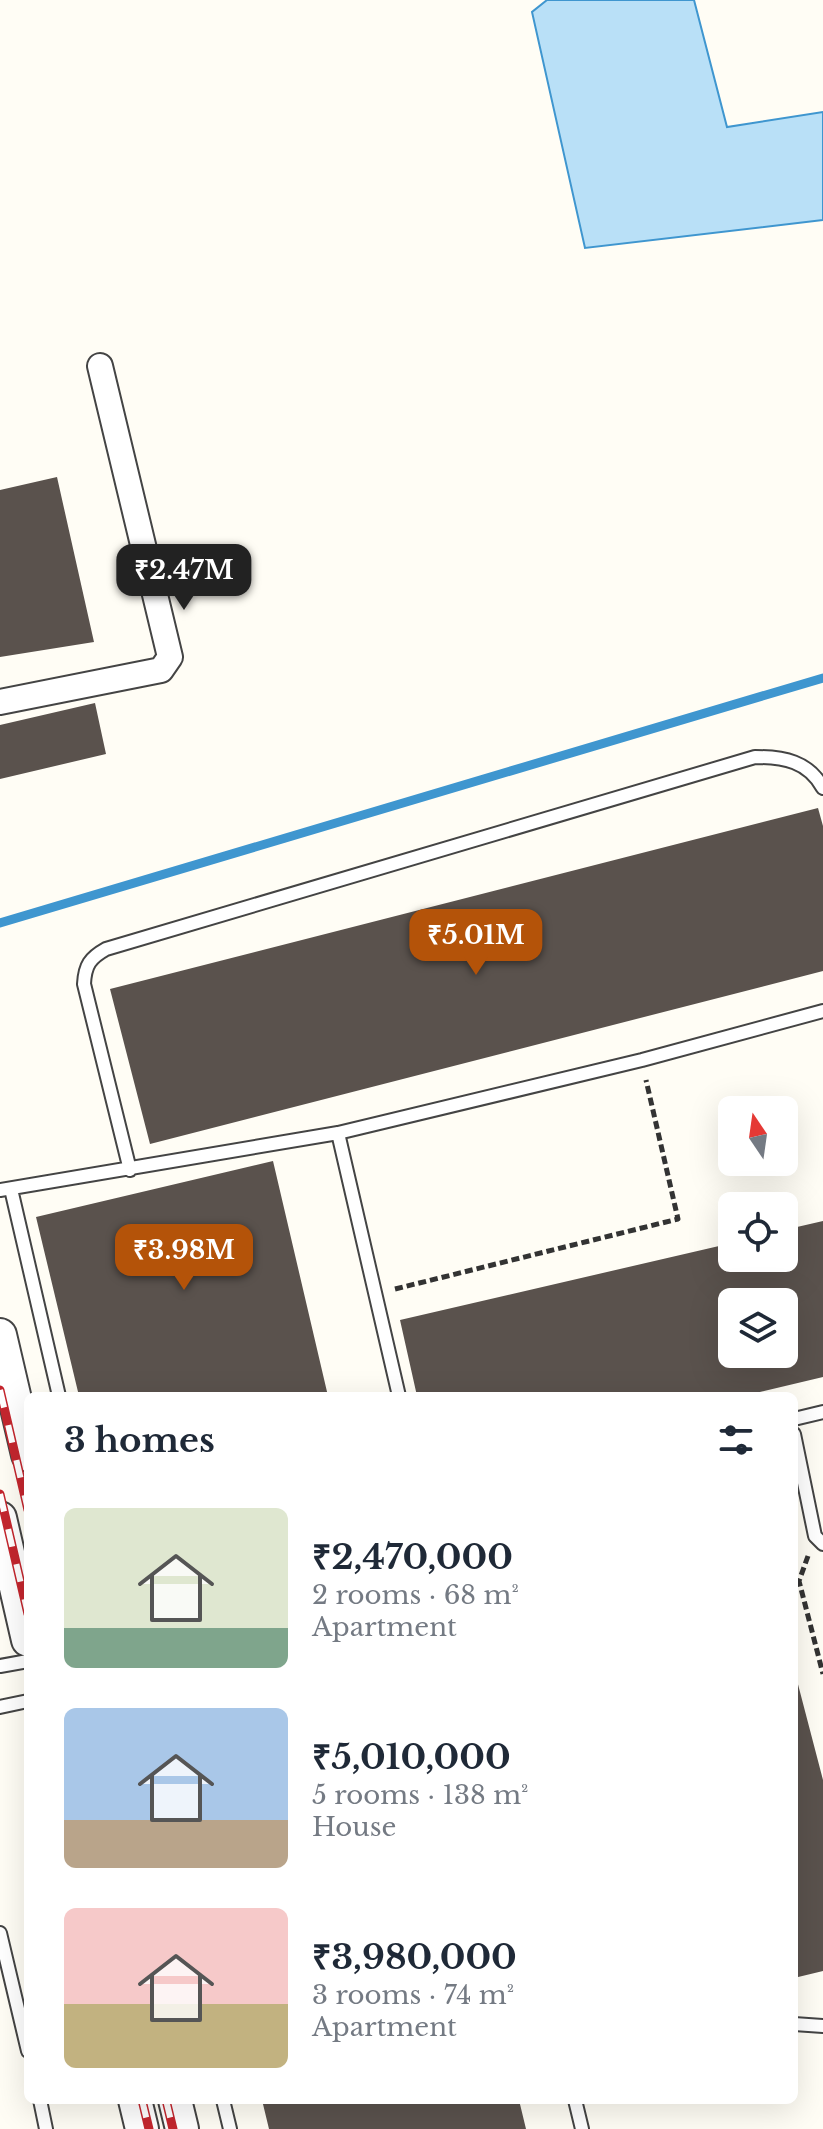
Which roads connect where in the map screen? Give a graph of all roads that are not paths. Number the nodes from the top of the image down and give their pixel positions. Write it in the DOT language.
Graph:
graph roads {
  1 [pos="100,366"];
  2 [pos="0,702"];
  3 [pos="823,786"];
  4 [pos="823,1011"];
  5 [pos="338,1133"];
  6 [pos="130,1170"];
  7 [pos="6,1190"];
  8 [pos="0,1335"];
  9 [pos="58,1392"];
  10 [pos="398,1392"];
  11 [pos="823,1412"];
  12 [pos="798,1418"];
  13 [pos="24,1438"];
  14 [pos="798,1451"];
  15 [pos="0,1518"];
  16 [pos="819,1540"];
  17 [pos="24,1623"];
  18 [pos="24,1662"];
  19 [pos="0,1666"];
  20 [pos="24,1702"];
  21 [pos="0,1707"];
  22 [pos="0,1933"];
  23 [pos="798,2024"];
  24 [pos="823,2026"];
  25 [pos="24,2034"];
  26 [pos="41,2104"];
  27 [pos="136,2104"];
  28 [pos="176,2104"];
  29 [pos="224,2104"];
  30 [pos="576,2104"];
  31 [pos="46,2129"];
  32 [pos="142,2129"];
  33 [pos="182,2129"];
  34 [pos="230,2129"];
  35 [pos="582,2129"];
  1 -- 2 [label="street"];
  3 -- 6 [label="lane"];
  4 -- 5 [label="lane"];
  5 -- 6 [label="lane"];
  5 -- 10 [label="lane"];
  6 -- 7 [label="lane"];
  7 -- 9 [label="lane"];
  8 -- 13 [label="street"];
  11 -- 12 [label="lane"];
  14 -- 16 [label="lane"];
  15 -- 17 [label="street"];
  18 -- 19 [label="lane"];
  20 -- 21 [label="lane"];
  22 -- 25 [label="lane"];
  23 -- 24 [label="lane"];
  26 -- 31 [label="lane"];
  27 -- 32 [label="street"];
  28 -- 33 [label="street"];
  29 -- 34 [label="lane"];
  30 -- 35 [label="lane"];
}
